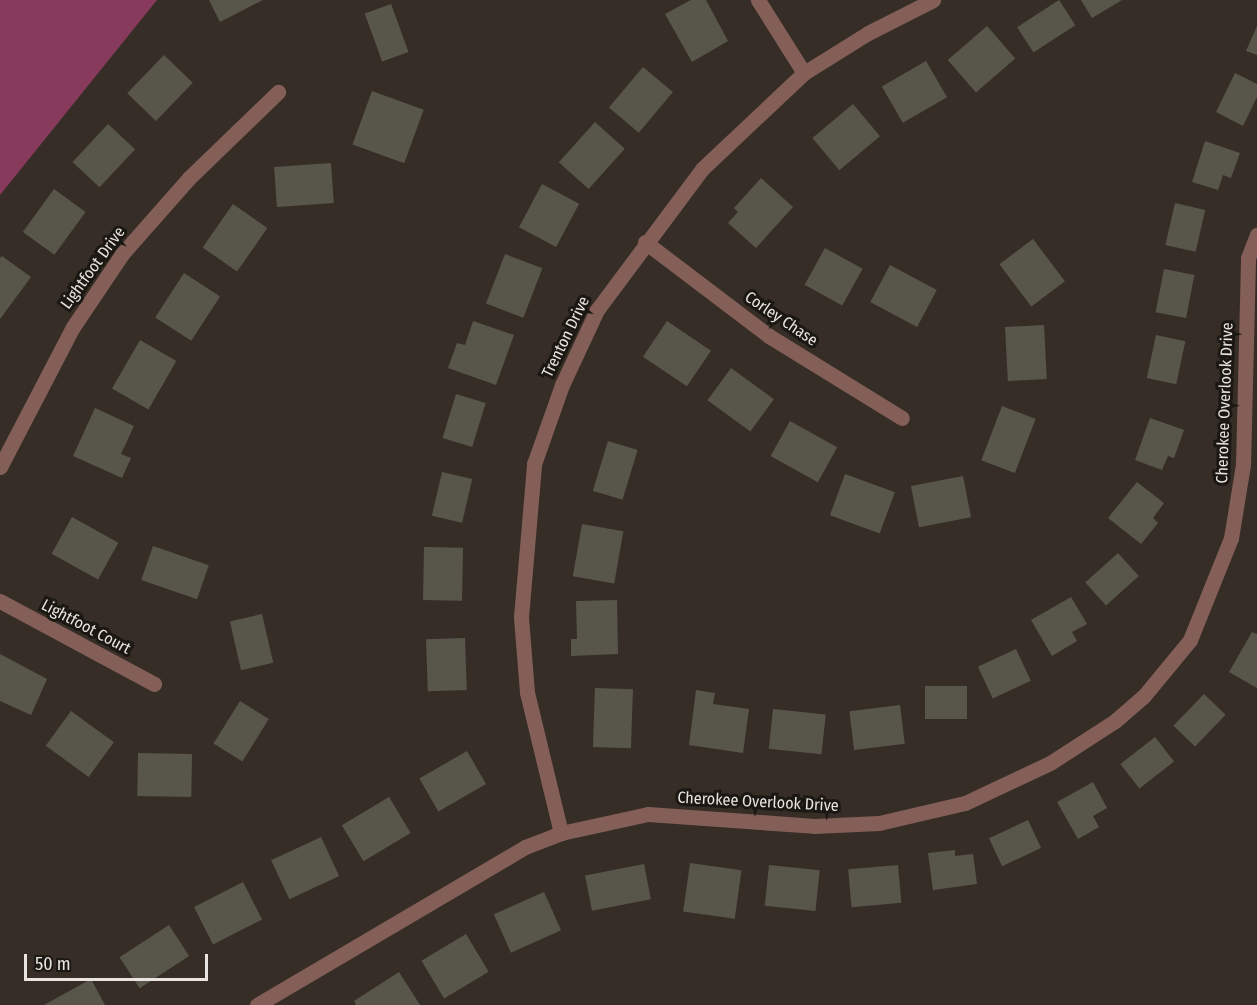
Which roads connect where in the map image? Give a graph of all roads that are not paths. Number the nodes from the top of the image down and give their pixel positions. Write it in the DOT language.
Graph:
graph roads {
  1 [pos="758,0"];
  2 [pos="933,0"];
  3 [pos="804,73"];
  4 [pos="278,92"];
  5 [pos="1257,235"];
  6 [pos="645,242"];
  7 [pos="902,417"];
  8 [pos="0,467"];
  9 [pos="0,601"];
  10 [pos="154,684"];
  11 [pos="561,833"];
  12 [pos="257,1005"];
  1 -- 3 [label="street"];
  2 -- 3 [label="street, Trenton Drive"];
  3 -- 6 [label="street, Trenton Drive"];
  4 -- 8 [label="street, Lightfoot Drive"];
  5 -- 11 [label="street, Cherokee Overlook Drive"];
  6 -- 7 [label="street, Corley Chase"];
  6 -- 11 [label="street, Trenton Drive"];
  9 -- 10 [label="street, Lightfoot Court"];
  11 -- 12 [label="street, Cherokee Overlook Drive"];
}
